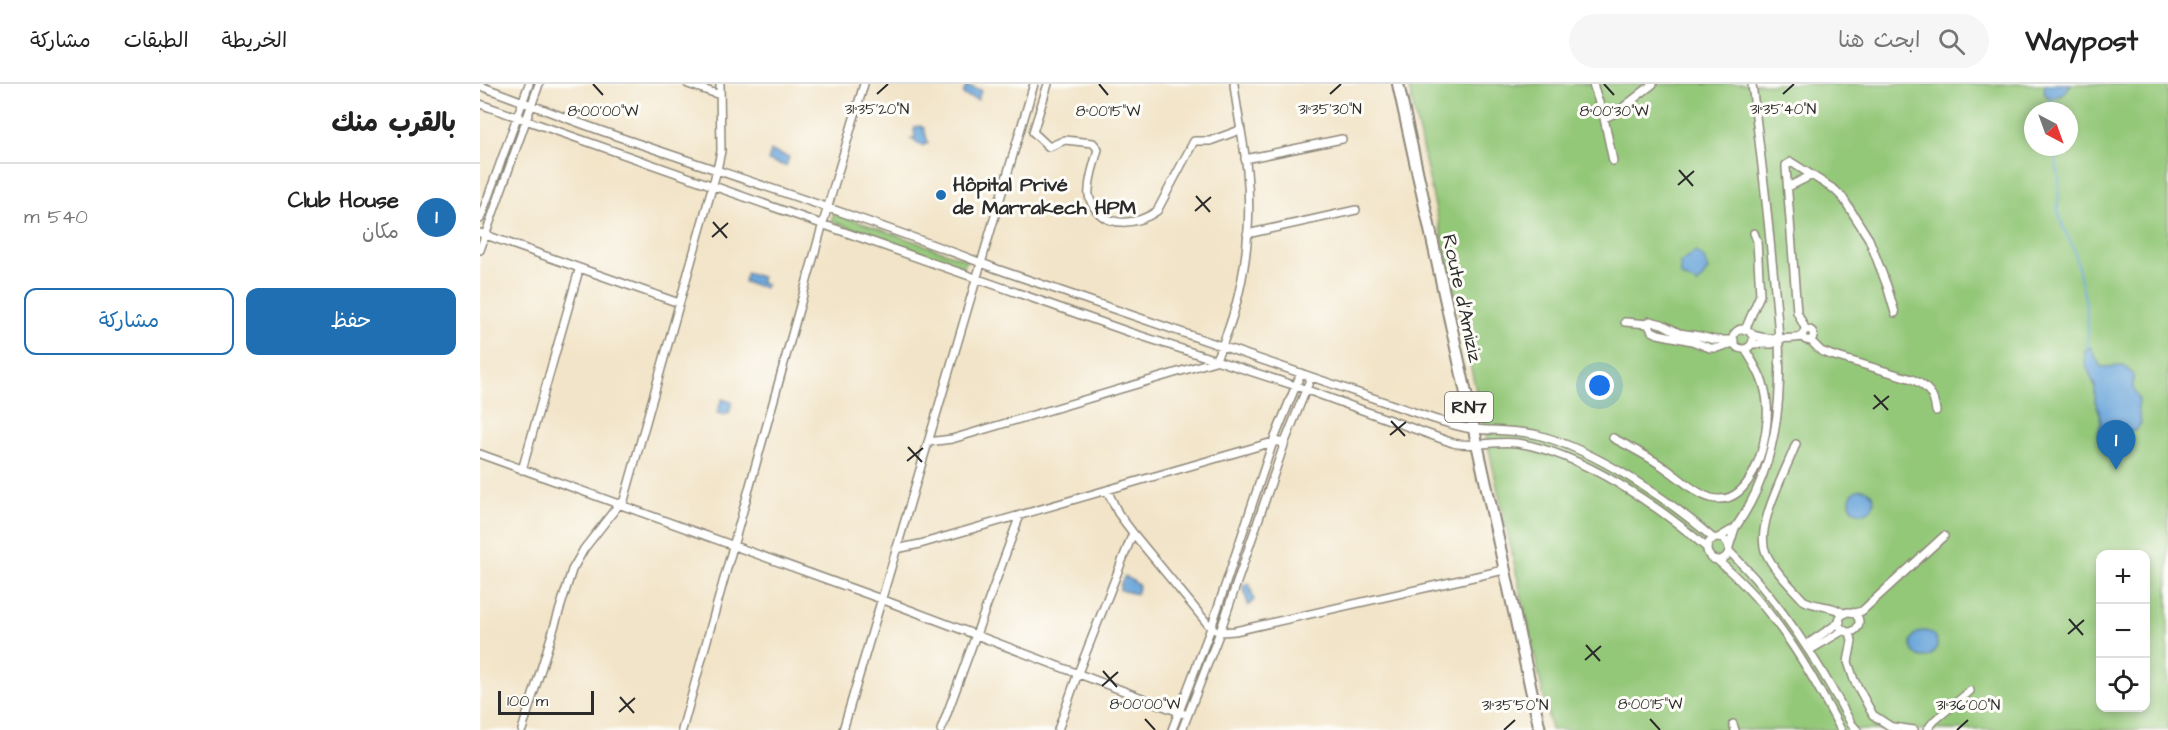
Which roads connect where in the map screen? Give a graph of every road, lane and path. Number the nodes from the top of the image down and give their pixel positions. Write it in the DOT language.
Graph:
graph roads {
  1 [pos="529,84"];
  2 [pos="539,84"];
  3 [pos="688,84"];
  4 [pos="720,84"];
  5 [pos="864,84"];
  6 [pos="1034,84"];
  7 [pos="1048,84"];
  8 [pos="1398,84"];
  9 [pos="1593,84"];
  10 [pos="1653,84"];
  11 [pos="1752,84"];
  12 [pos="1236,85"];
  13 [pos="480,86"];
  14 [pos="720,95"];
  15 [pos="523,101"];
  16 [pos="480,104"];
  17 [pos="531,104"];
  18 [pos="518,116"];
  19 [pos="1604,118"];
  20 [pos="526,119"];
  21 [pos="1240,130"];
  22 [pos="1342,139"];
  23 [pos="1245,159"];
  24 [pos="1613,161"];
  25 [pos="717,170"];
  26 [pos="1812,175"];
  27 [pos="712,184"];
  28 [pos="1788,187"];
  29 [pos="827,207"];
  30 [pos="1356,210"];
  31 [pos="480,219"];
  32 [pos="823,223"];
  33 [pos="1754,233"];
  34 [pos="483,234"];
  35 [pos="1247,234"];
  36 [pos="480,250"];
  37 [pos="981,263"];
  38 [pos="579,270"];
  39 [pos="976,278"];
  40 [pos="679,303"];
  41 [pos="1894,313"];
  42 [pos="1133,316"];
  43 [pos="1625,322"];
  44 [pos="1648,324"];
  45 [pos="1129,332"];
  46 [pos="1748,332"];
  47 [pos="1806,336"];
  48 [pos="1779,339"];
  49 [pos="1734,341"];
  50 [pos="1752,344"];
  51 [pos="1222,346"];
  52 [pos="1745,349"];
  53 [pos="1215,361"];
  54 [pos="1301,374"];
  55 [pos="1311,377"];
  56 [pos="1296,386"];
  57 [pos="1306,390"];
  58 [pos="1936,411"];
  59 [pos="1473,429"];
  60 [pos="1613,438"];
  61 [pos="928,442"];
  62 [pos="1274,442"];
  63 [pos="1285,442"];
  64 [pos="1476,444"];
  65 [pos="1796,444"];
  66 [pos="480,454"];
  67 [pos="522,470"];
  68 [pos="1107,490"];
  69 [pos="621,504"];
  70 [pos="1020,515"];
  71 [pos="1736,528"];
  72 [pos="1133,533"];
  73 [pos="1944,536"];
  74 [pos="1716,538"];
  75 [pos="733,546"];
  76 [pos="1707,548"];
  77 [pos="896,549"];
  78 [pos="1729,549"];
  79 [pos="1718,561"];
  80 [pos="1504,570"];
  81 [pos="881,599"];
  82 [pos="1844,614"];
  83 [pos="1856,616"];
  84 [pos="1840,622"];
  85 [pos="1211,628"];
  86 [pos="1847,631"];
  87 [pos="1220,632"];
  88 [pos="976,636"];
  89 [pos="1808,648"];
  90 [pos="1078,673"];
  91 [pos="1970,691"];
  92 [pos="1179,712"];
  93 [pos="1187,715"];
  94 [pos="1934,721"];
  95 [pos="1894,729"];
  96 [pos="522,730"];
  97 [pos="682,730"];
  98 [pos="843,730"];
  99 [pos="941,730"];
  100 [pos="1058,730"];
  101 [pos="1172,730"];
  102 [pos="1182,730"];
  103 [pos="1540,730"];
  104 [pos="1841,730"];
  105 [pos="1857,730"];
  106 [pos="1915,730"];
  107 [pos="1927,730"];
  1 -- 15 [label="street"];
  2 -- 17 [label="street"];
  3 -- 14 [label="street"];
  4 -- 14 [label="street"];
  5 -- 29 [label="street"];
  6 -- 37 [label="street"];
  7 -- 21 [label="street"];
  8 -- 59 [label="main road, Route d'Amiziz / RN7"];
  9 -- 19 [label="street"];
  10 -- 19 [label="street"];
  11 -- 48 [label="street"];
  12 -- 21 [label="street"];
  13 -- 15 [label="street"];
  14 -- 25 [label="street"];
  15 -- 17 [label="street"];
  15 -- 18 [label="street"];
  16 -- 18 [label="street"];
  17 -- 20 [label="street"];
  17 -- 25 [label="street"];
  18 -- 20 [label="street"];
  18 -- 31 [label="street"];
  19 -- 24 [label="street"];
  20 -- 27 [label="street"];
  20 -- 34 [label="street"];
  21 -- 23 [label="street"];
  22 -- 23 [label="street"];
  23 -- 35 [label="street"];
  25 -- 27 [label="street"];
  25 -- 29 [label="street"];
  26 -- 28 [label="street"];
  26 -- 28 [label="street"];
  26 -- 41 [label="street"];
  27 -- 32 [label="street"];
  27 -- 40 [label="street"];
  28 -- 47 [label="street"];
  29 -- 32 [label="street"];
  29 -- 37 [label="street"];
  30 -- 35 [label="street"];
  32 -- 39 [label="street"];
  32 -- 75 [label="street"];
  33 -- 46 [label="street"];
  34 -- 36 [label="street"];
  34 -- 38 [label="street"];
  35 -- 51 [label="street"];
  37 -- 39 [label="street"];
  37 -- 42 [label="street"];
  38 -- 40 [label="street"];
  38 -- 67 [label="street"];
  39 -- 45 [label="street"];
  39 -- 61 [label="street"];
  40 -- 69 [label="street"];
  42 -- 45 [label="street"];
  42 -- 51 [label="street"];
  43 -- 44 [label="street"];
  44 -- 49 [label="street"];
  44 -- 49 [label="street"];
  45 -- 53 [label="street"];
  46 -- 48 [label="street"];
  46 -- 49 [label="street"];
  46 -- 50 [label="street"];
  47 -- 48 [label="street"];
  47 -- 58 [label="street"];
  48 -- 50 [label="street"];
  48 -- 71 [label="street"];
  49 -- 52 [label="street"];
  50 -- 52 [label="street"];
  51 -- 53 [label="street"];
  51 -- 54 [label="street"];
  52 -- 60 [label="street"];
  53 -- 56 [label="street"];
  53 -- 61 [label="street"];
  54 -- 55 [label="street"];
  54 -- 56 [label="street"];
  55 -- 57 [label="street"];
  55 -- 59 [label="street"];
  56 -- 57 [label="street"];
  56 -- 62 [label="street"];
  57 -- 63 [label="street"];
  57 -- 64 [label="street"];
  59 -- 64 [label="main road, Route d'Amiziz / RN7"];
  59 -- 74 [label="street"];
  61 -- 77 [label="street"];
  62 -- 63 [label="street"];
  62 -- 68 [label="street"];
  62 -- 85 [label="street"];
  63 -- 87 [label="street"];
  64 -- 76 [label="street"];
  64 -- 80 [label="main road, Route d'Amiziz / RN7"];
  65 -- 82 [label="street"];
  66 -- 67 [label="street"];
  67 -- 69 [label="street"];
  68 -- 70 [label="street"];
  68 -- 72 [label="street"];
  69 -- 75 [label="street"];
  69 -- 96 [label="street"];
  70 -- 77 [label="street"];
  70 -- 88 [label="street"];
  71 -- 74 [label="street"];
  71 -- 78 [label="street"];
  72 -- 85 [label="street"];
  72 -- 90 [label="street"];
  73 -- 83 [label="street"];
  74 -- 76 [label="street"];
  74 -- 78 [label="street"];
  75 -- 81 [label="street"];
  75 -- 97 [label="street"];
  76 -- 79 [label="street"];
  77 -- 81 [label="street"];
  78 -- 79 [label="street"];
  78 -- 89 [label="street"];
  79 -- 104 [label="street"];
  80 -- 87 [label="street"];
  80 -- 103 [label="main road, Route d'Amiziz / RN7"];
  81 -- 88 [label="street"];
  81 -- 98 [label="street"];
  82 -- 83 [label="street"];
  82 -- 84 [label="street"];
  83 -- 86 [label="street"];
  84 -- 86 [label="street"];
  84 -- 89 [label="street"];
  85 -- 87 [label="street"];
  85 -- 92 [label="street"];
  86 -- 89 [label="street"];
  86 -- 95 [label="street"];
  87 -- 93 [label="street"];
  88 -- 90 [label="street"];
  88 -- 99 [label="street"];
  89 -- 105 [label="street"];
  90 -- 92 [label="street"];
  90 -- 100 [label="street"];
  91 -- 94 [label="street"];
  92 -- 93 [label="street"];
  92 -- 101 [label="street"];
  93 -- 102 [label="street"];
  94 -- 106 [label="street"];
  94 -- 107 [label="street"];
  95 -- 106 [label="street"];
}
